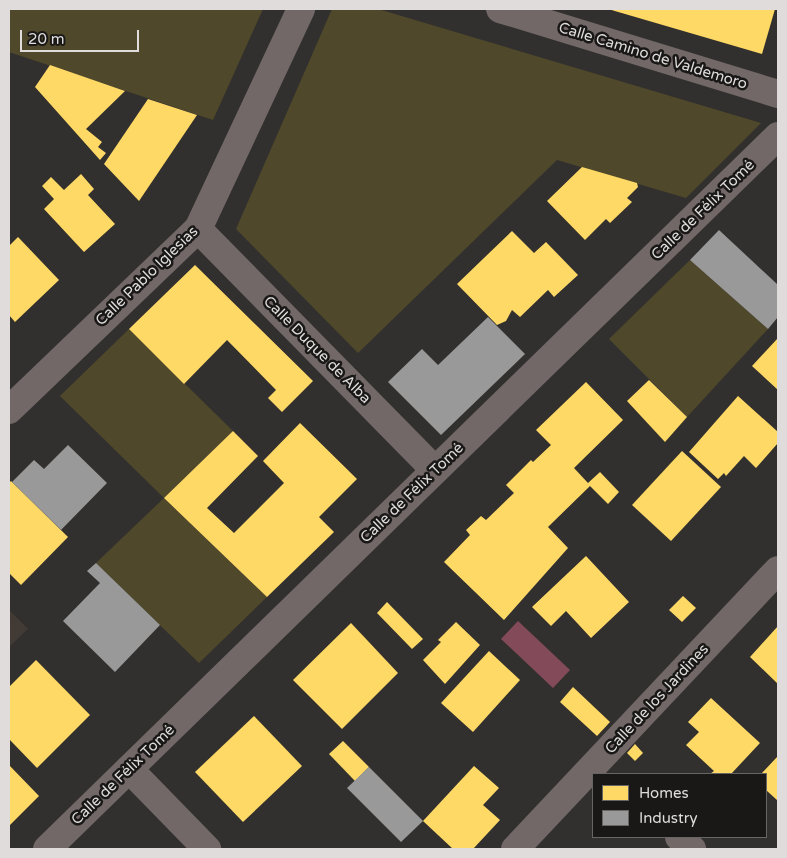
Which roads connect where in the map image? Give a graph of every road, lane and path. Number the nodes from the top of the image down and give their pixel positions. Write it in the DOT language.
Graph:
graph roads {
  1 [pos="301,9"];
  2 [pos="500,9"];
  3 [pos="778,94"];
  4 [pos="778,136"];
  5 [pos="198,229"];
  6 [pos="9,410"];
  7 [pos="435,470"];
  8 [pos="778,570"];
  9 [pos="607,767"];
  10 [pos="129,770"];
  11 [pos="592,780"];
  12 [pos="680,838"];
  13 [pos="47,849"];
  14 [pos="207,849"];
  15 [pos="515,849"];
  16 [pos="692,849"];
  1 -- 5 [label="street, Calle Pablo Iglesias"];
  2 -- 3 [label="street, Calle Camino de Valdemoro"];
  4 -- 7 [label="street, Calle de Félix Tomé"];
  5 -- 6 [label="street, Calle Pablo Iglesias"];
  5 -- 7 [label="street, Calle Duque de Alba"];
  7 -- 10 [label="street, Calle de Félix Tomé"];
  8 -- 9 [label="street, Calle de los Jardines"];
  10 -- 13 [label="street, Calle de Félix Tomé"];
  10 -- 14 [label="street"];
  11 -- 15 [label="street, Calle de los Jardines"];
  12 -- 16 [label="street"];
}
